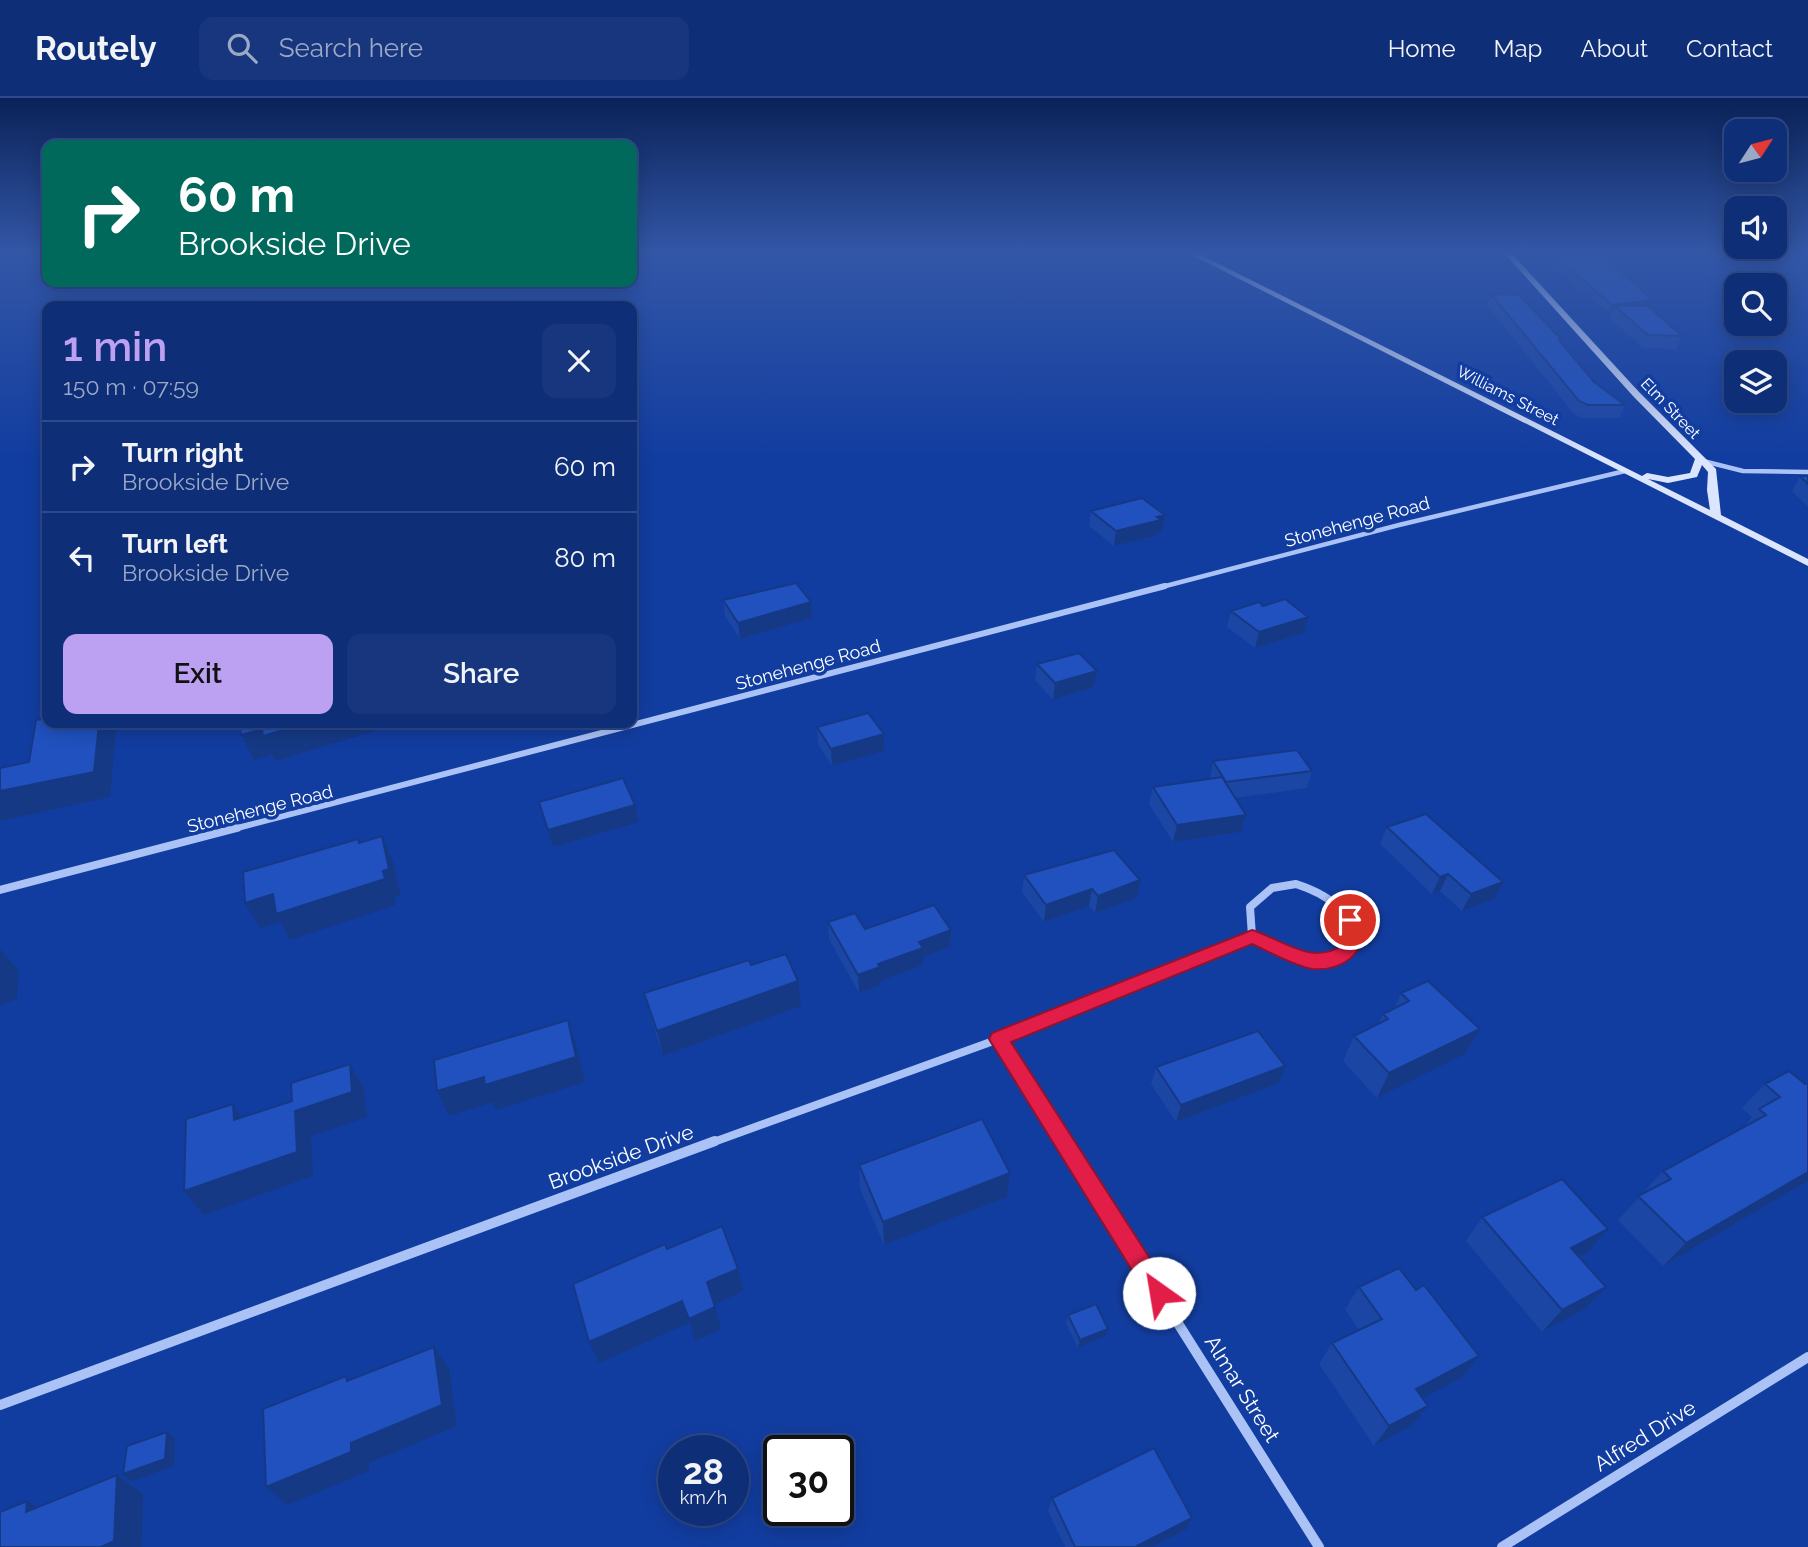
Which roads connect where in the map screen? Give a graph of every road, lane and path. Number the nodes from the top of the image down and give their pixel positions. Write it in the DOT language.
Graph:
graph roads {
  1 [pos="1328,322"];
  2 [pos="1571,322"];
  3 [pos="1699,460"];
  4 [pos="1625,471"];
  5 [pos="1808,472"];
  6 [pos="1716,517"];
  7 [pos="1808,563"];
  8 [pos="637,724"];
  9 [pos="621,728"];
  10 [pos="0,890"];
  11 [pos="1252,936"];
  12 [pos="999,1039"];
  13 [pos="1808,1357"];
  14 [pos="0,1405"];
  15 [pos="1319,1547"];
  16 [pos="1503,1547"];
  1 -- 4 [label="street, Williams Street"];
  2 -- 3 [label="street, Elm Street"];
  3 -- 4 [label="street, Elm Street"];
  3 -- 5 [label="street"];
  3 -- 6 [label="street, Elm Street"];
  4 -- 6 [label="street, Williams Street"];
  4 -- 8 [label="street, Stonehenge Road"];
  6 -- 7 [label="street, Williams Street"];
  9 -- 10 [label="street, Stonehenge Road"];
  11 -- 11 [label="street"];
  11 -- 12 [label="street, Brookside Drive"];
  12 -- 14 [label="street, Brookside Drive"];
  12 -- 15 [label="street, Almar Street"];
  13 -- 16 [label="street, Alfred Drive"];
}
